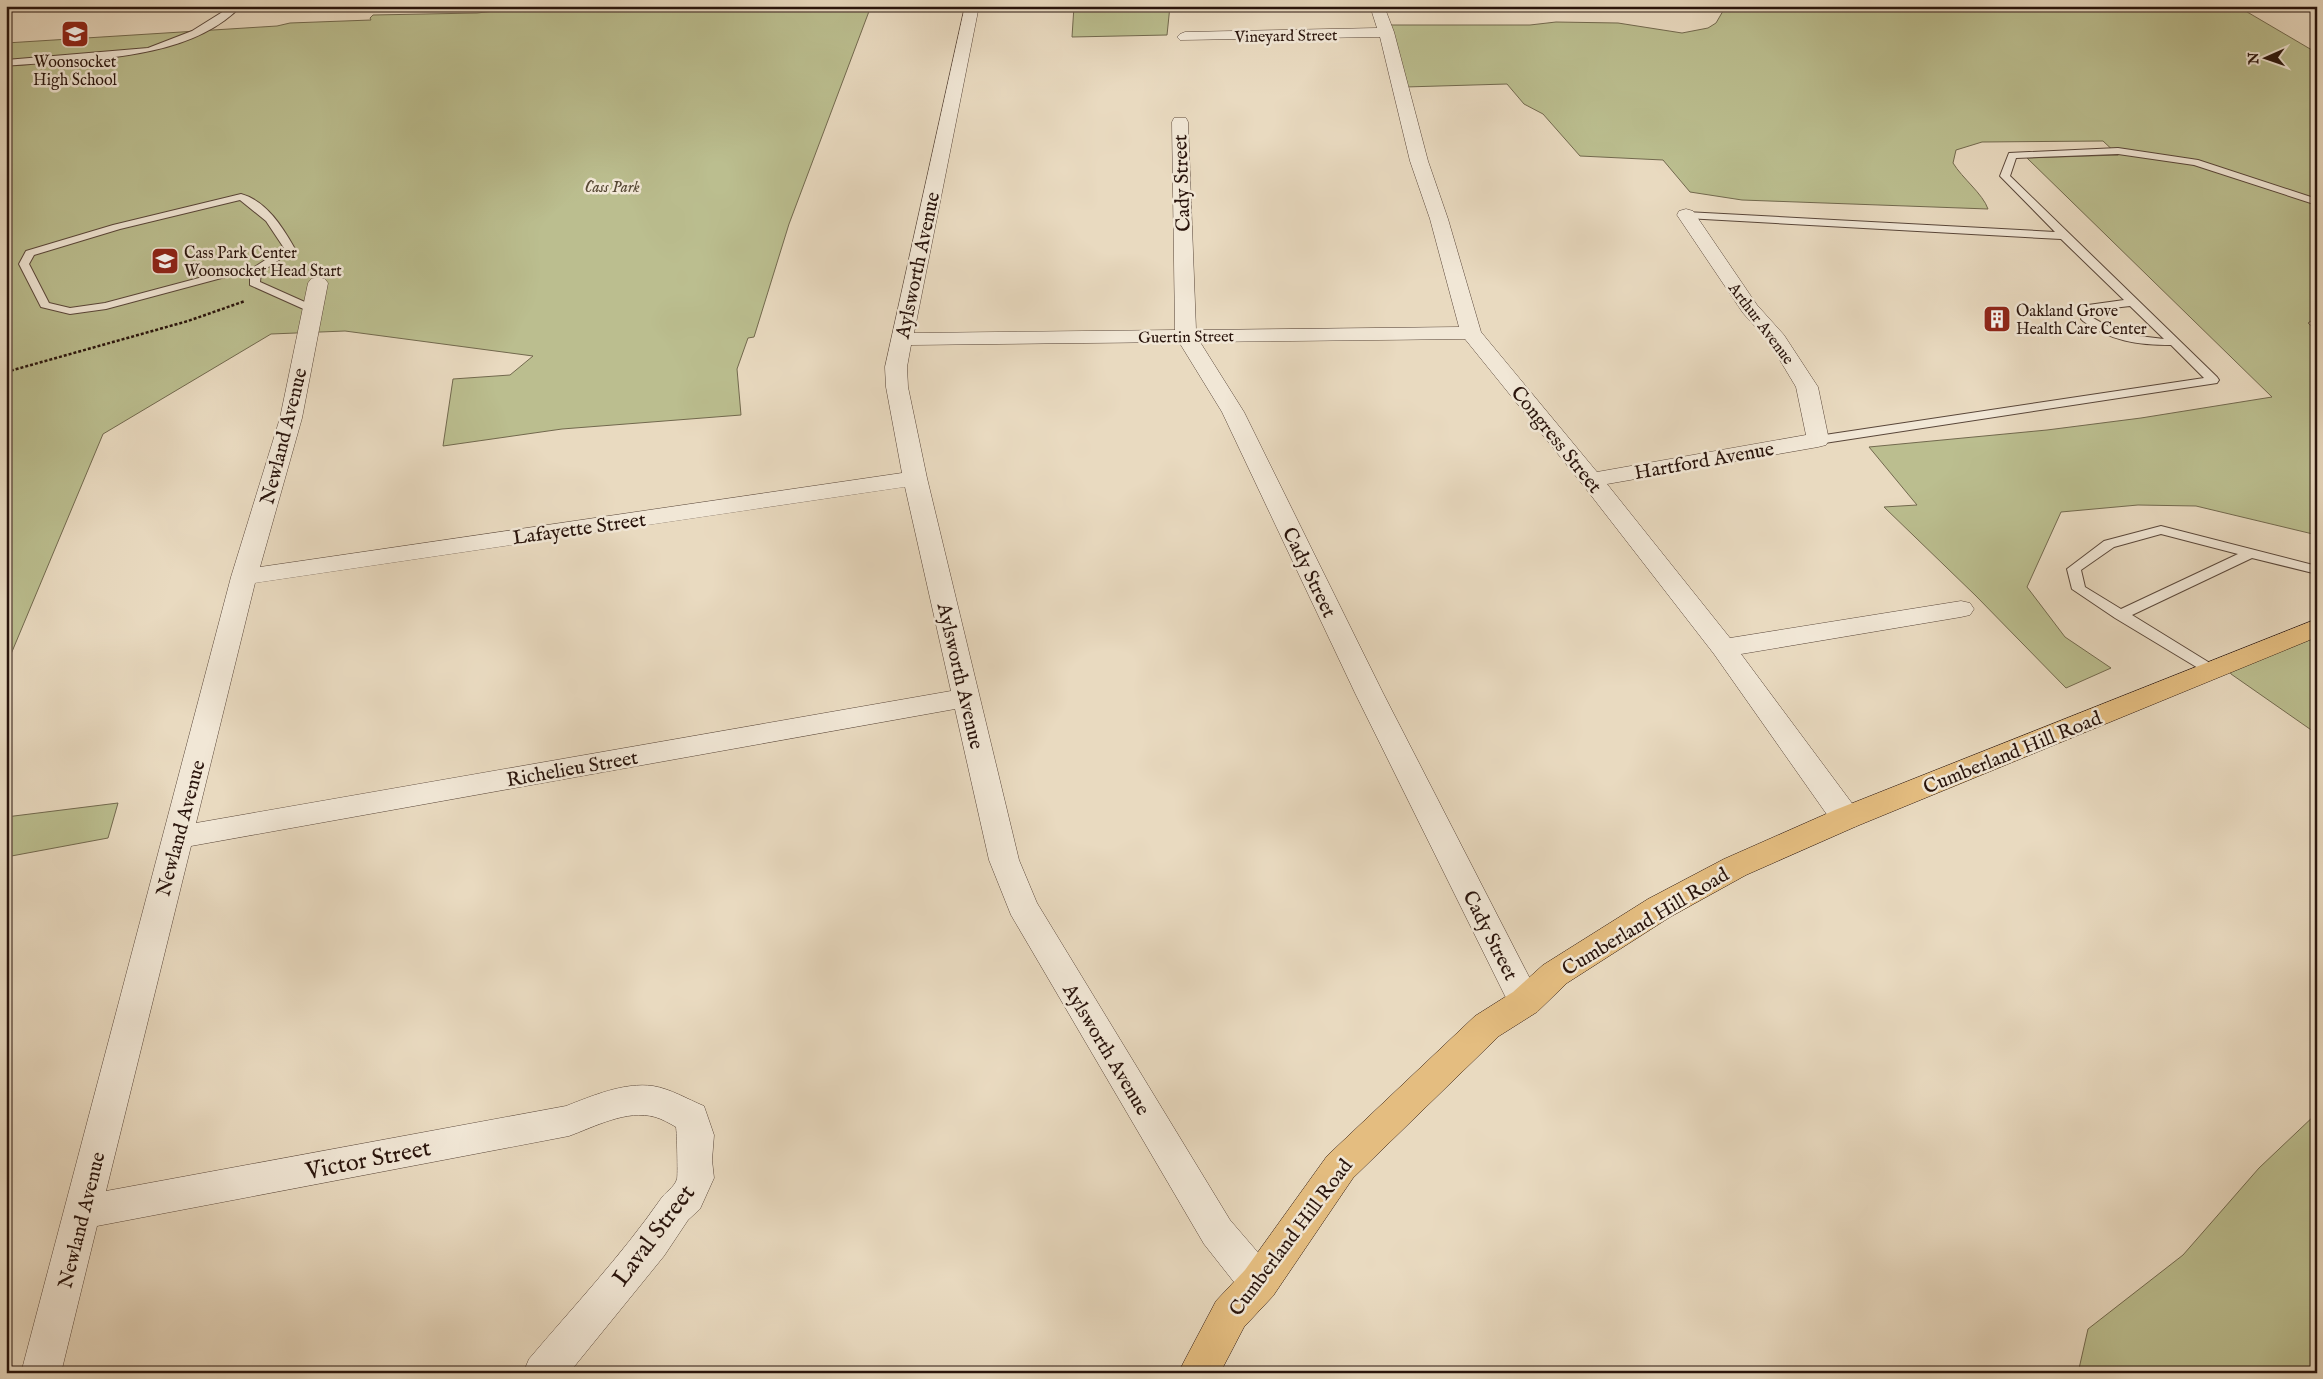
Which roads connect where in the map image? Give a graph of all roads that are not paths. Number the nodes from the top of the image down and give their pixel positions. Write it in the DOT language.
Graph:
graph roads {
  1 [pos="237,6"];
  2 [pos="972,6"];
  3 [pos="1377,6"];
  4 [pos="1386,32"];
  5 [pos="1185,37"];
  6 [pos="6,63"];
  7 [pos="1180,122"];
  8 [pos="2317,202"];
  9 [pos="1686,215"];
  10 [pos="2064,236"];
  11 [pos="256,270"];
  12 [pos="315,296"];
  13 [pos="2132,302"];
  14 [pos="1471,333"];
  15 [pos="1186,336"];
  16 [pos="902,339"];
  17 [pos="2174,342"];
  18 [pos="1818,440"];
  19 [pos="914,478"];
  20 [pos="1591,480"];
  21 [pos="2251,554"];
  22 [pos="2317,570"];
  23 [pos="244,577"];
  24 [pos="1961,609"];
  25 [pos="2120,615"];
  26 [pos="2317,627"];
  27 [pos="1723,648"];
  28 [pos="2213,671"];
  29 [pos="966,698"];
  30 [pos="1846,818"];
  31 [pos="178,837"];
  32 [pos="1526,1002"];
  33 [pos="652,1101"];
  34 [pos="83,1212"];
  35 [pos="1259,1282"];
  36 [pos="41,1373"];
  37 [pos="542,1373"];
  38 [pos="1198,1373"];
  1 -- 6 [label="lane"];
  2 -- 16 [label="street, Aylsworth Avenue"];
  3 -- 4 [label="street, Congress Street"];
  4 -- 5 [label="street, Vineyard Street"];
  4 -- 14 [label="street, Congress Street"];
  7 -- 15 [label="street, Cady Street"];
  8 -- 10 [label="lane"];
  9 -- 10 [label="lane"];
  9 -- 18 [label="street, Arthur Avenue"];
  10 -- 13 [label="lane"];
  11 -- 11 [label="lane"];
  11 -- 12 [label="lane"];
  12 -- 23 [label="street, Newland Avenue"];
  13 -- 17 [label="lane"];
  13 -- 17 [label="lane"];
  14 -- 15 [label="street, Guertin Street"];
  14 -- 20 [label="street, Congress Street"];
  15 -- 16 [label="street, Guertin Street"];
  15 -- 32 [label="street, Cady Street"];
  16 -- 19 [label="street, Aylsworth Avenue"];
  17 -- 18 [label="lane"];
  18 -- 20 [label="street, Hartford Avenue"];
  19 -- 23 [label="street, Lafayette Street"];
  19 -- 29 [label="street, Aylsworth Avenue"];
  20 -- 27 [label="street, Congress Street"];
  21 -- 22 [label="lane"];
  21 -- 25 [label="lane"];
  21 -- 25 [label="lane"];
  23 -- 31 [label="street, Newland Avenue"];
  24 -- 27 [label="street"];
  25 -- 28 [label="lane"];
  26 -- 28 [label="main road, Cumberland Hill Road"];
  27 -- 30 [label="street, Congress Street"];
  28 -- 30 [label="main road, Cumberland Hill Road"];
  29 -- 31 [label="street, Richelieu Street"];
  29 -- 35 [label="street, Aylsworth Avenue"];
  30 -- 32 [label="main road, Cumberland Hill Road"];
  31 -- 34 [label="street, Newland Avenue"];
  32 -- 35 [label="main road, Cumberland Hill Road"];
  33 -- 34 [label="street, Victor Street"];
  33 -- 37 [label="street, Laval Street"];
  34 -- 36 [label="street, Newland Avenue"];
  35 -- 38 [label="main road, Cumberland Hill Road"];
}
